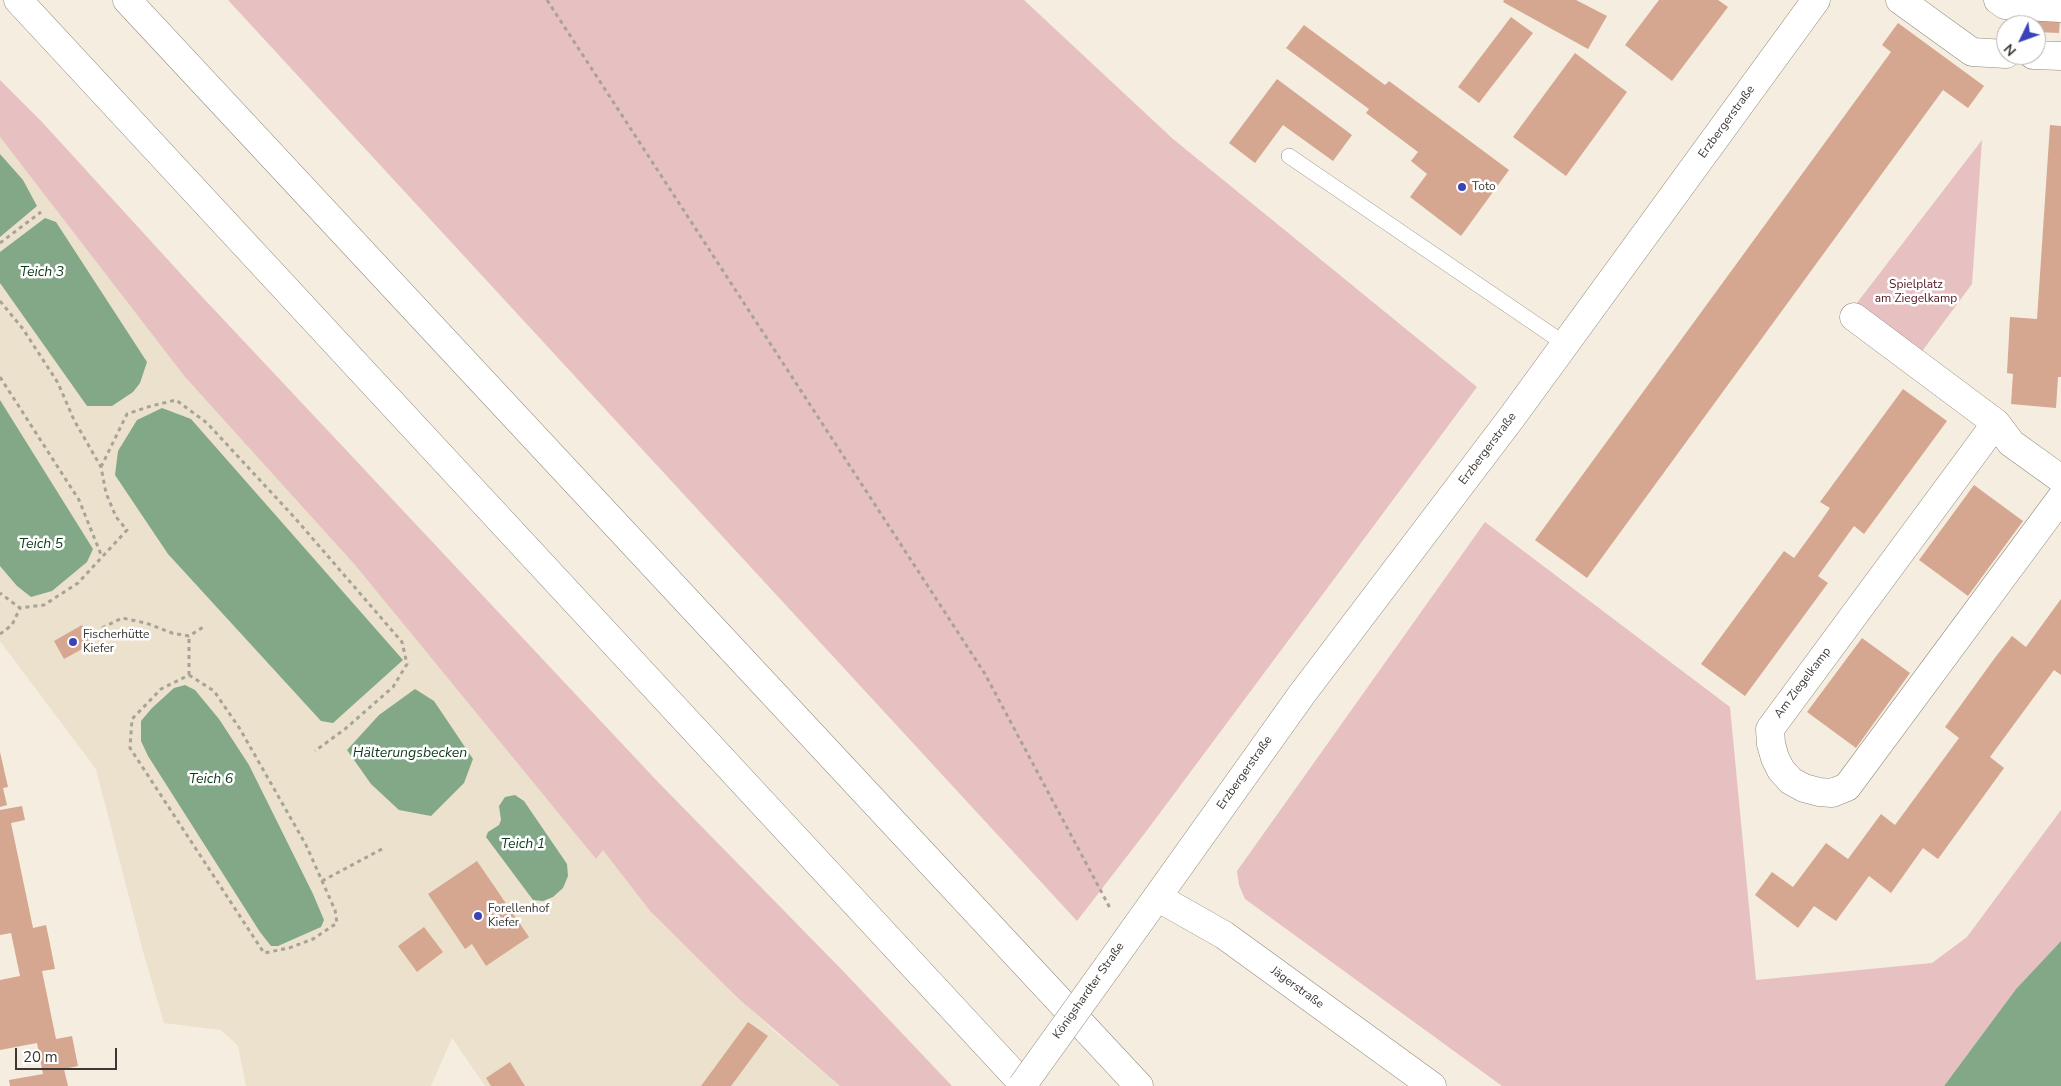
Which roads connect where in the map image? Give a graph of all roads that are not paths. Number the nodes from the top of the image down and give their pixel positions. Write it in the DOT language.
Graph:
graph roads {
  1 [pos="18,0"];
  2 [pos="128,0"];
  3 [pos="1816,0"];
  4 [pos="1900,0"];
  5 [pos="1998,0"];
  6 [pos="2061,8"];
  7 [pos="1996,53"];
  8 [pos="2046,55"];
  9 [pos="2061,56"];
  10 [pos="1289,156"];
  11 [pos="1854,317"];
  12 [pos="1565,344"];
  13 [pos="1996,423"];
  14 [pos="2061,479"];
  15 [pos="2061,498"];
  16 [pos="1157,896"];
  17 [pos="1023,1086"];
  18 [pos="1139,1086"];
  19 [pos="1432,1086"];
  1 -- 17 [label="main road"];
  2 -- 18 [label="main road"];
  3 -- 12 [label="main road, Erzbergerstraße"];
  4 -- 7 [label="main road"];
  5 -- 6 [label="main road"];
  8 -- 9 [label="main road"];
  10 -- 12 [label="lane"];
  11 -- 13 [label="main road"];
  12 -- 16 [label="main road, Erzbergerstraße"];
  13 -- 14 [label="main road"];
  13 -- 15 [label="main road, Am Ziegelkamp"];
  16 -- 17 [label="main road, Königshardter Straße, bridge"];
  16 -- 19 [label="main road, Jägerstraße"];
}
